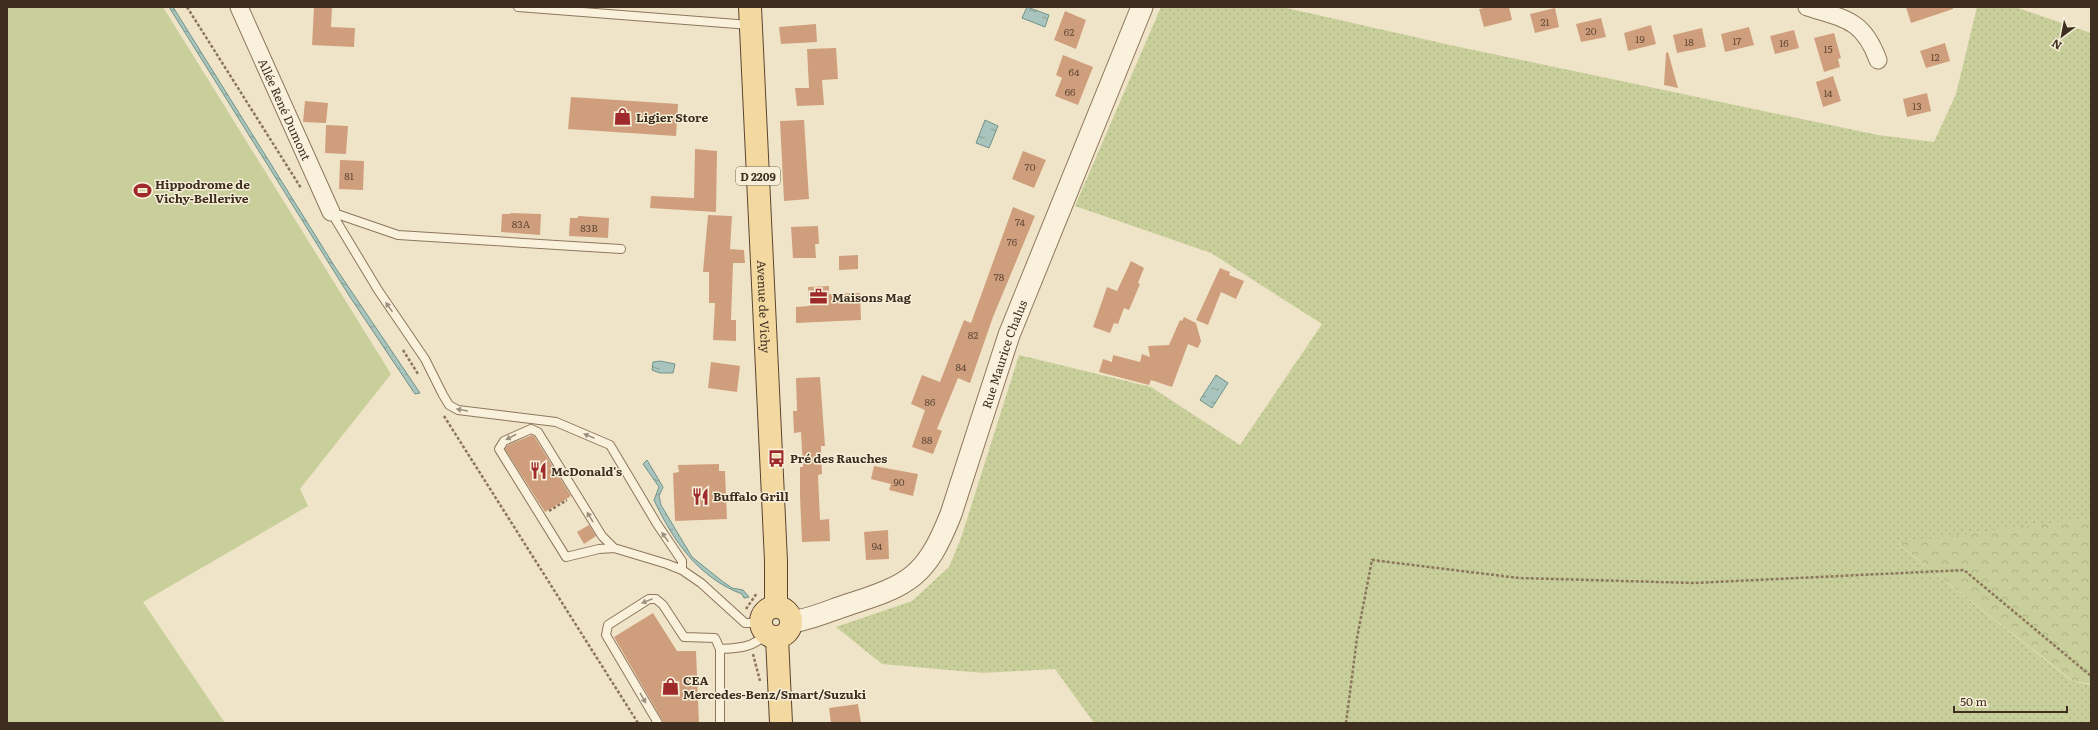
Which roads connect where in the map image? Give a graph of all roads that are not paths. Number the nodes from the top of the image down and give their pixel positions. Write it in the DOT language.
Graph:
graph roads {
  1 [pos="239,7"];
  2 [pos="518,7"];
  3 [pos="1142,7"];
  4 [pos="1807,7"];
  5 [pos="750,16"];
  6 [pos="1878,60"];
  7 [pos="331,212"];
  8 [pos="621,249"];
  9 [pos="614,548"];
  10 [pos="682,570"];
  11 [pos="776,607"];
  12 [pos="792,622"];
  13 [pos="764,635"];
  14 [pos="720,649"];
  15 [pos="658,723"];
  16 [pos="720,723"];
  17 [pos="781,723"];
  1 -- 7 [label="street, Allée René Dumont"];
  2 -- 5 [label="lane"];
  3 -- 12 [label="street, Rue Maurice Chalus"];
  4 -- 6 [label="street"];
  5 -- 11 [label="main road, Avenue de Vichy / D 2209"];
  7 -- 8 [label="lane"];
  10 -- 7 [label="lane, one-way"];
  9 -- 9 [label="lane, one-way"];
  9 -- 10 [label="lane"];
  10 -- 13 [label="lane"];
  11 -- 12 [label="main road"];
  11 -- 13 [label="main road"];
  12 -- 13 [label="main road"];
  13 -- 14 [label="lane"];
  13 -- 17 [label="main road"];
  14 -- 15 [label="lane, one-way"];
  14 -- 16 [label="lane"];
}
